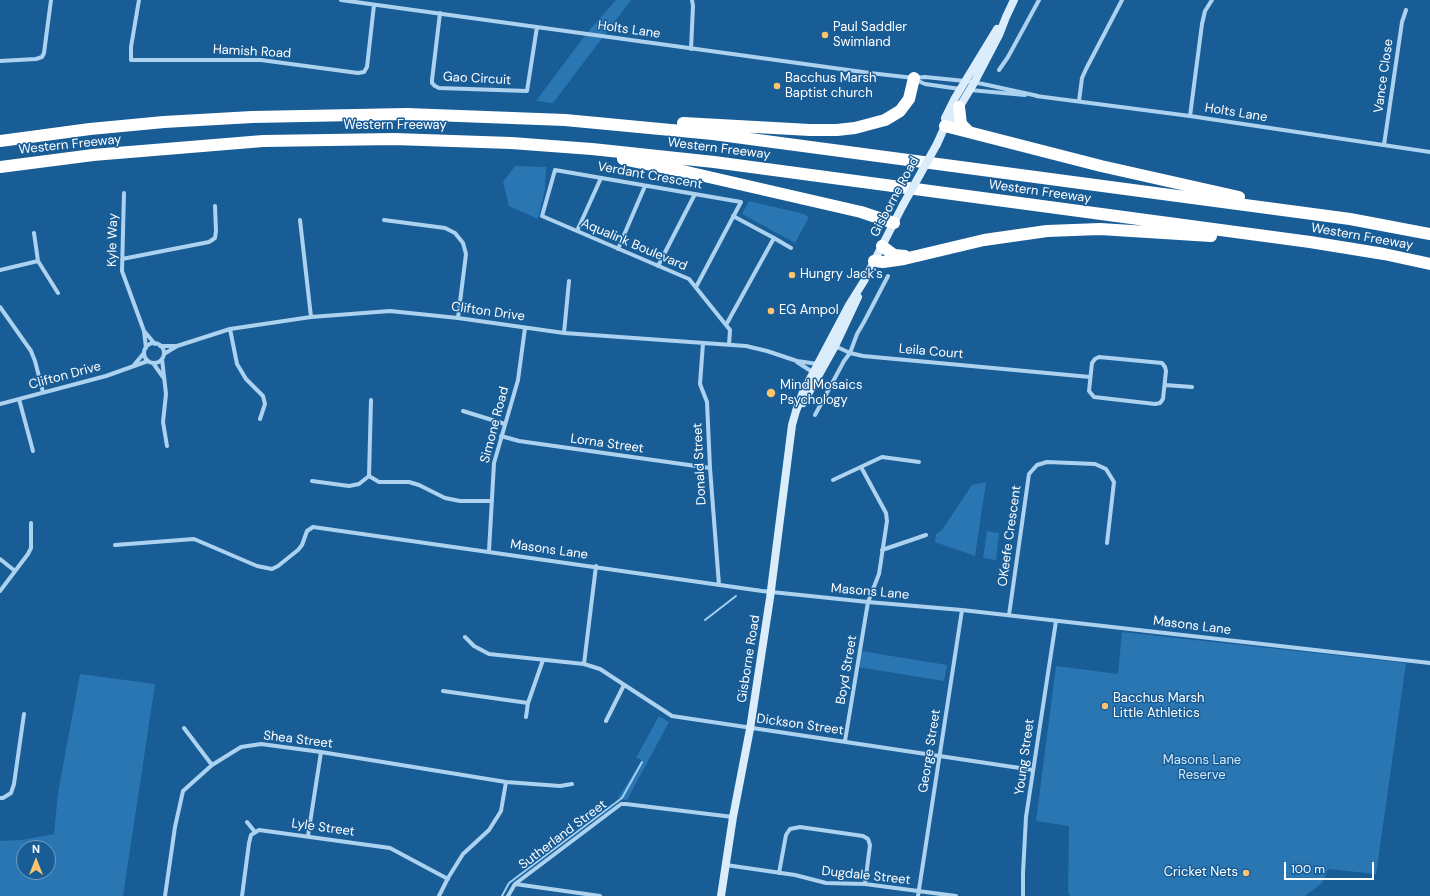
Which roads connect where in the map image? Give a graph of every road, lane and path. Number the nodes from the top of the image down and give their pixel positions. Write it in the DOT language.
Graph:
graph roads {
  1 [pos="51,0"];
  2 [pos="139,0"];
  3 [pos="341,0"];
  4 [pos="692,0"];
  5 [pos="1014,0"];
  6 [pos="1039,0"];
  7 [pos="1122,0"];
  8 [pos="1212,0"];
  9 [pos="359,1"];
  10 [pos="374,4"];
  11 [pos="1406,10"];
  12 [pos="440,13"];
  13 [pos="1006,17"];
  14 [pos="537,27"];
  15 [pos="691,49"];
  16 [pos="0,61"];
  17 [pos="999,70"];
  18 [pos="914,78"];
  19 [pos="965,81"];
  20 [pos="972,87"];
  21 [pos="960,89"];
  22 [pos="1038,96"];
  23 [pos="1079,101"];
  24 [pos="960,107"];
  25 [pos="1190,116"];
  26 [pos="565,120"];
  27 [pos="946,125"];
  28 [pos="90,129"];
  29 [pos="0,132"];
  30 [pos="969,132"];
  31 [pos="0,141"];
  32 [pos="511,143"];
  33 [pos="1384,145"];
  34 [pos="1430,152"];
  35 [pos="93,155"];
  36 [pos="0,168"];
  37 [pos="555,170"];
  38 [pos="0,174"];
  39 [pos="601,178"];
  40 [pos="645,186"];
  41 [pos="124,193"];
  42 [pos="695,194"];
  43 [pos="215,206"];
  44 [pos="733,216"];
  45 [pos="1350,219"];
  46 [pos="300,220"];
  47 [pos="384,220"];
  48 [pos="894,223"];
  49 [pos="577,231"];
  50 [pos="34,233"];
  51 [pos="1430,234"];
  52 [pos="774,238"];
  53 [pos="1310,242"];
  54 [pos="882,246"];
  55 [pos="791,248"];
  56 [pos="618,249"];
  57 [pos="914,256"];
  58 [pos="122,259"];
  59 [pos="38,261"];
  60 [pos="874,261"];
  61 [pos="1430,264"];
  62 [pos="658,266"];
  63 [pos="0,270"];
  64 [pos="888,276"];
  65 [pos="569,281"];
  66 [pos="696,287"];
  67 [pos="58,293"];
  68 [pos="0,307"];
  69 [pos="311,317"];
  70 [pos="458,318"];
  71 [pos="726,325"];
  72 [pos="525,328"];
  73 [pos="230,329"];
  74 [pos="144,331"];
  75 [pos="564,333"];
  76 [pos="703,343"];
  77 [pos="155,344"];
  78 [pos="833,344"];
  79 [pos="729,345"];
  80 [pos="160,346"];
  81 [pos="177,346"];
  82 [pos="146,348"];
  83 [pos="144,353"];
  84 [pos="850,353"];
  85 [pos="163,357"];
  86 [pos="148,361"];
  87 [pos="796,361"];
  88 [pos="153,363"];
  89 [pos="134,365"];
  90 [pos="821,366"];
  91 [pos="817,374"];
  92 [pos="164,377"];
  93 [pos="1090,377"];
  94 [pos="1165,385"];
  95 [pos="1192,387"];
  96 [pos="43,392"];
  97 [pos="19,399"];
  98 [pos="371,400"];
  99 [pos="0,404"];
  100 [pos="463,411"];
  101 [pos="815,415"];
  102 [pos="260,419"];
  103 [pos="505,424"];
  104 [pos="501,436"];
  105 [pos="167,446"];
  106 [pos="33,451"];
  107 [pos="919,462"];
  108 [pos="861,467"];
  109 [pos="710,468"];
  110 [pos="369,476"];
  111 [pos="833,480"];
  112 [pos="312,481"];
  113 [pos="492,501"];
  114 [pos="31,523"];
  115 [pos="926,536"];
  116 [pos="1107,543"];
  117 [pos="115,545"];
  118 [pos="882,550"];
  119 [pos="488,551"];
  120 [pos="0,559"];
  121 [pos="596,566"];
  122 [pos="15,571"];
  123 [pos="719,585"];
  124 [pos="0,592"];
  125 [pos="771,592"];
  126 [pos="868,602"];
  127 [pos="962,610"];
  128 [pos="1009,615"];
  129 [pos="1056,621"];
  130 [pos="465,637"];
  131 [pos="543,660"];
  132 [pos="1430,663"];
  133 [pos="584,664"];
  134 [pos="624,685"];
  135 [pos="443,691"];
  136 [pos="528,703"];
  137 [pos="24,714"];
  138 [pos="526,717"];
  139 [pos="606,721"];
  140 [pos="184,728"];
  141 [pos="750,728"];
  142 [pos="845,741"];
  143 [pos="321,752"];
  144 [pos="939,755"];
  145 [pos="212,765"];
  146 [pos="1033,770"];
  147 [pos="506,782"];
  148 [pos="572,784"];
  149 [pos="0,798"];
  150 [pos="733,817"];
  151 [pos="248,822"];
  152 [pos="255,832"];
  153 [pos="308,836"];
  154 [pos="726,865"];
  155 [pos="779,873"];
  156 [pos="448,879"];
  157 [pos="515,884"];
  158 [pos="865,884"];
  159 [pos="918,894"];
  160 [pos="165,896"];
  161 [pos="242,896"];
  162 [pos="439,896"];
  163 [pos="508,896"];
  164 [pos="600,896"];
  165 [pos="721,896"];
  166 [pos="956,896"];
  167 [pos="1023,896"];
  1 -- 16 [label="street"];
  2 -- 10 [label="street, Hamish Road"];
  3 -- 9 [label="street, Holts Lane"];
  4 -- 15 [label="street"];
  5 -- 13 [label="main road, Gisborne Road"];
  6 -- 17 [label="street"];
  7 -- 23 [label="street"];
  8 -- 25 [label="street"];
  9 -- 10 [label="street, Holts Lane"];
  10 -- 12 [label="street, Holts Lane"];
  11 -- 33 [label="street, Vance Close"];
  12 -- 14 [label="street, Holts Lane"];
  12 -- 14 [label="street, Gao Circuit"];
  13 -- 19 [label="main road, Gisborne Road"];
  13 -- 20 [label="main road, Gisborne Road"];
  14 -- 15 [label="street, Holts Lane"];
  15 -- 18 [label="street, Holts Lane"];
  18 -- 19 [label="street, Holts Lane"];
  18 -- 21 [label="street, Holts Lane"];
  18 -- 26 [label="highway"];
  19 -- 20 [label="street, Holts Lane"];
  19 -- 21 [label="main road, Gisborne Road"];
  20 -- 21 [label="street, Holts Lane"];
  20 -- 22 [label="street, Holts Lane"];
  20 -- 22 [label="street, Holts Lane"];
  20 -- 24 [label="main road, Gisborne Road"];
  21 -- 27 [label="main road, Gisborne Road"];
  22 -- 23 [label="street, Holts Lane"];
  23 -- 25 [label="street, Holts Lane"];
  24 -- 27 [label="main road, Gisborne Road"];
  24 -- 30 [label="highway"];
  25 -- 33 [label="street, Holts Lane"];
  26 -- 28 [label="highway, Western Freeway"];
  26 -- 45 [label="highway, Western Freeway"];
  27 -- 30 [label="highway"];
  27 -- 48 [label="main road, Gisborne Road, bridge"];
  28 -- 29 [label="highway"];
  28 -- 31 [label="highway, Western Freeway"];
  30 -- 45 [label="highway"];
  32 -- 35 [label="highway, Western Freeway"];
  32 -- 48 [label="highway"];
  32 -- 53 [label="highway, Western Freeway"];
  33 -- 34 [label="street, Holts Lane"];
  35 -- 36 [label="highway, Western Freeway"];
  35 -- 38 [label="highway"];
  37 -- 39 [label="street, Verdant Crescent"];
  37 -- 49 [label="street, Aqualink Boulevard"];
  39 -- 40 [label="street, Verdant Crescent"];
  39 -- 49 [label="street"];
  40 -- 42 [label="street, Verdant Crescent"];
  40 -- 56 [label="street"];
  41 -- 58 [label="street, Kyle Way"];
  42 -- 44 [label="street, Verdant Crescent"];
  42 -- 62 [label="street"];
  43 -- 58 [label="street"];
  44 -- 52 [label="street"];
  44 -- 66 [label="street"];
  45 -- 51 [label="highway, Western Freeway"];
  46 -- 69 [label="street"];
  47 -- 70 [label="street"];
  48 -- 54 [label="main road, Gisborne Road"];
  49 -- 56 [label="street, Aqualink Boulevard"];
  50 -- 59 [label="street"];
  52 -- 55 [label="street"];
  52 -- 71 [label="street"];
  53 -- 57 [label="highway"];
  53 -- 61 [label="highway, Western Freeway"];
  54 -- 57 [label="highway"];
  54 -- 60 [label="main road, Gisborne Road"];
  56 -- 62 [label="street, Aqualink Boulevard"];
  57 -- 60 [label="highway"];
  58 -- 74 [label="street, Kyle Way"];
  59 -- 63 [label="street"];
  59 -- 67 [label="street"];
  60 -- 78 [label="main road, Gisborne Road"];
  62 -- 66 [label="street, Aqualink Boulevard"];
  64 -- 84 [label="street"];
  65 -- 75 [label="street"];
  66 -- 71 [label="street, Aqualink Boulevard"];
  68 -- 96 [label="street"];
  69 -- 70 [label="street, Clifton Drive"];
  69 -- 73 [label="street, Clifton Drive"];
  70 -- 72 [label="street, Clifton Drive"];
  71 -- 79 [label="street, Aqualink Boulevard"];
  72 -- 75 [label="street, Clifton Drive"];
  72 -- 103 [label="street, Simone Road"];
  73 -- 81 [label="street, Clifton Drive"];
  73 -- 102 [label="street"];
  74 -- 77 [label="street, Kyle Way"];
  74 -- 82 [label="street, Kyle Way"];
  75 -- 76 [label="street, Clifton Drive"];
  76 -- 79 [label="street, Clifton Drive"];
  76 -- 109 [label="street, Donald Street"];
  77 -- 80 [label="street"];
  77 -- 82 [label="street"];
  78 -- 84 [label="street, Leila Court"];
  78 -- 90 [label="main road, Gisborne Road"];
  79 -- 87 [label="street, Clifton Drive"];
  80 -- 81 [label="street, Clifton Drive"];
  80 -- 85 [label="street"];
  81 -- 85 [label="street, Clifton Drive"];
  82 -- 83 [label="street"];
  83 -- 86 [label="street"];
  83 -- 89 [label="street, Clifton Drive"];
  84 -- 93 [label="street, Leila Court"];
  84 -- 101 [label="street"];
  85 -- 88 [label="street"];
  85 -- 92 [label="street"];
  86 -- 88 [label="street"];
  86 -- 89 [label="street, Clifton Drive"];
  87 -- 90 [label="street"];
  87 -- 91 [label="street"];
  88 -- 92 [label="street"];
  89 -- 96 [label="street, Clifton Drive"];
  90 -- 91 [label="main road, Gisborne Road"];
  91 -- 125 [label="main road, Gisborne Road"];
  92 -- 105 [label="street"];
  93 -- 94 [label="street"];
  93 -- 94 [label="street"];
  94 -- 95 [label="street"];
  96 -- 97 [label="street, Clifton Drive"];
  97 -- 99 [label="street, Clifton Drive"];
  97 -- 106 [label="street"];
  98 -- 110 [label="street"];
  100 -- 103 [label="street"];
  103 -- 104 [label="street, Simone Road"];
  104 -- 109 [label="street, Lorna Street"];
  104 -- 113 [label="street, Simone Road"];
  107 -- 108 [label="street"];
  108 -- 111 [label="street"];
  108 -- 118 [label="street, Boyd Street"];
  109 -- 123 [label="street, Donald Street"];
  110 -- 112 [label="street"];
  110 -- 113 [label="street"];
  113 -- 119 [label="street, Simone Road"];
  114 -- 122 [label="street"];
  115 -- 118 [label="street"];
  116 -- 128 [label="street, OKeefe Crescent"];
  117 -- 119 [label="street, Masons Lane"];
  118 -- 126 [label="street, Boyd Street"];
  119 -- 121 [label="street, Masons Lane"];
  120 -- 122 [label="street"];
  121 -- 123 [label="street, Masons Lane"];
  121 -- 133 [label="street"];
  122 -- 124 [label="street"];
  123 -- 125 [label="street, Masons Lane"];
  125 -- 126 [label="street, Masons Lane"];
  125 -- 141 [label="main road, Gisborne Road"];
  126 -- 127 [label="street, Masons Lane"];
  126 -- 142 [label="street, Boyd Street"];
  127 -- 128 [label="street, Masons Lane"];
  127 -- 144 [label="street, George Street"];
  128 -- 129 [label="street, Masons Lane"];
  129 -- 132 [label="street, Masons Lane"];
  129 -- 146 [label="street, Young Street"];
  130 -- 131 [label="street, Dickson Street"];
  131 -- 133 [label="street, Dickson Street"];
  131 -- 136 [label="street"];
  133 -- 134 [label="street, Dickson Street"];
  134 -- 139 [label="street"];
  134 -- 141 [label="street, Dickson Street"];
  135 -- 136 [label="street"];
  136 -- 138 [label="street"];
  137 -- 149 [label="street"];
  140 -- 145 [label="street"];
  141 -- 142 [label="street, Dickson Street"];
  141 -- 150 [label="main road, Gisborne Road"];
  142 -- 144 [label="street, Dickson Street"];
  143 -- 145 [label="street, Shea Street"];
  143 -- 147 [label="street, Shea Street"];
  143 -- 153 [label="street"];
  144 -- 146 [label="street, Dickson Street"];
  144 -- 159 [label="street, George Street"];
  145 -- 160 [label="street, Shea Street"];
  146 -- 167 [label="street, Young Street"];
  147 -- 148 [label="street, Shea Street"];
  147 -- 156 [label="street"];
  150 -- 154 [label="main road, Gisborne Road"];
  150 -- 157 [label="street, Sutherland Street"];
  151 -- 152 [label="street"];
  152 -- 153 [label="street, Lyle Street"];
  152 -- 161 [label="street"];
  153 -- 156 [label="street, Lyle Street"];
  154 -- 155 [label="street, Dugdale Street"];
  154 -- 165 [label="main road, Gisborne Road"];
  155 -- 158 [label="street, Dugdale Street"];
  155 -- 158 [label="street"];
  156 -- 162 [label="street"];
  157 -- 163 [label="street, Sutherland Street"];
  157 -- 164 [label="street"];
  158 -- 159 [label="street, Dugdale Street"];
  159 -- 166 [label="street, Dugdale Street"];
}
